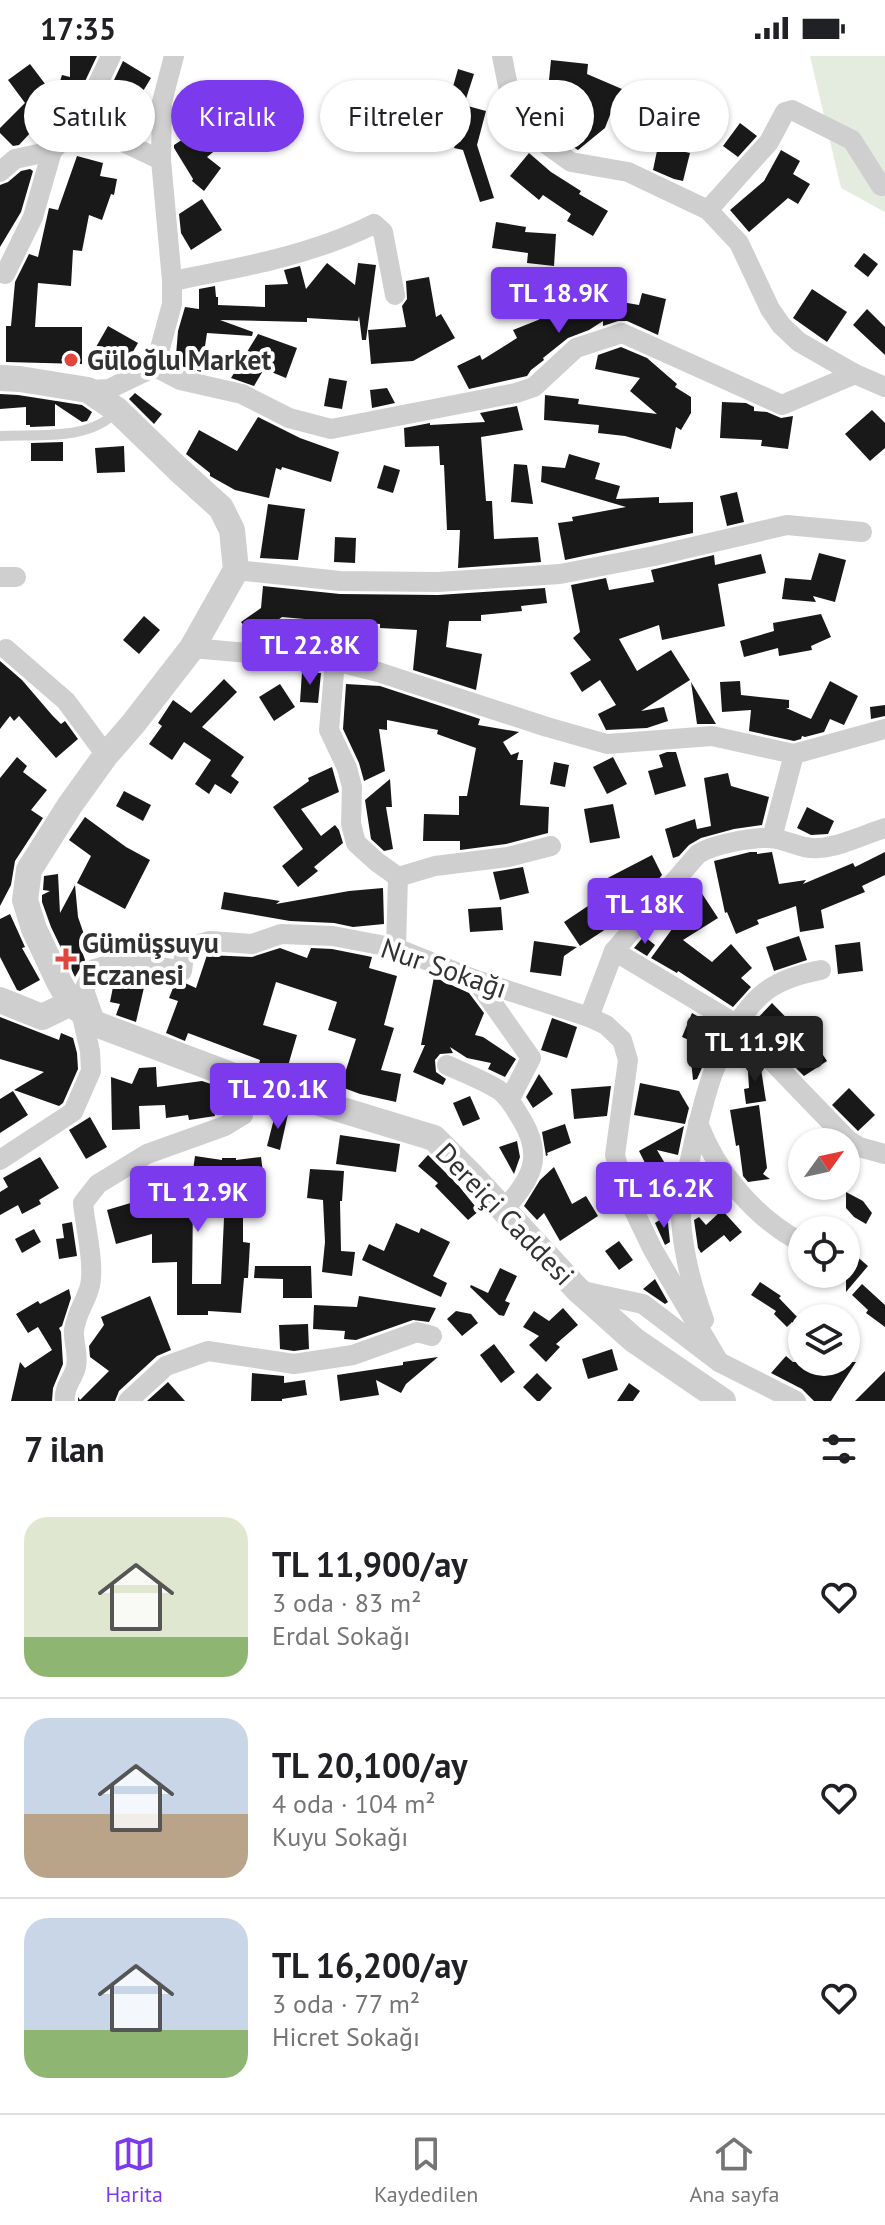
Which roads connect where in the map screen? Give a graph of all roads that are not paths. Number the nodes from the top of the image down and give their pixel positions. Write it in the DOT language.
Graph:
graph roads {
  1 [pos="111,56"];
  2 [pos="174,56"];
  3 [pos="502,56"];
  4 [pos="100,80"];
  5 [pos="47,152"];
  6 [pos="52,152"];
  7 [pos="144,152"];
  8 [pos="161,160"];
  9 [pos="0,172"];
  10 [pos="881,186"];
  11 [pos="708,210"];
  12 [pos="5,274"];
  13 [pos="172,281"];
  14 [pos="395,295"];
  15 [pos="155,367"];
  16 [pos="855,374"];
  17 [pos="0,378"];
  18 [pos="885,387"];
  19 [pos="88,390"];
  20 [pos="117,410"];
  21 [pos="0,436"];
  22 [pos="862,532"];
  23 [pos="236,570"];
  24 [pos="192,648"];
  25 [pos="6,649"];
  26 [pos="335,661"];
  27 [pos="885,729"];
  28 [pos="794,754"];
  29 [pos="106,755"];
  30 [pos="885,828"];
  31 [pos="772,838"];
  32 [pos="551,846"];
  33 [pos="398,877"];
  34 [pos="396,948"];
  35 [pos="614,951"];
  36 [pos="821,970"];
  37 [pos="476,980"];
  38 [pos="0,1000"];
  39 [pos="83,1013"];
  40 [pos="589,1017"];
  41 [pos="736,1024"];
  42 [pos="447,1065"];
  43 [pos="247,1081"];
  44 [pos="510,1099"];
  45 [pos="698,1123"];
  46 [pos="885,1154"];
  47 [pos="0,1160"];
  48 [pos="504,1210"];
  49 [pos="788,1236"];
  50 [pos="577,1289"];
  51 [pos="432,1336"];
  52 [pos="719,1362"];
  53 [pos="720,1400"];
  54 [pos="65,1401"];
  55 [pos="128,1401"];
  56 [pos="796,1401"];
  1 -- 4 [label="street"];
  2 -- 8 [label="street"];
  3 -- 11 [label="street"];
  5 -- 9 [label="street"];
  6 -- 12 [label="street"];
  7 -- 8 [label="street"];
  8 -- 13 [label="street"];
  10 -- 11 [label="street"];
  11 -- 16 [label="street"];
  13 -- 14 [label="street"];
  13 -- 15 [label="street"];
  15 -- 16 [label="street"];
  15 -- 19 [label="street"];
  16 -- 18 [label="street"];
  17 -- 19 [label="street"];
  19 -- 20 [label="street"];
  20 -- 21 [label="lane"];
  20 -- 23 [label="street"];
  22 -- 23 [label="street"];
  23 -- 24 [label="street"];
  24 -- 26 [label="street"];
  24 -- 29 [label="street"];
  25 -- 29 [label="street"];
  26 -- 28 [label="street"];
  26 -- 33 [label="street"];
  27 -- 28 [label="street"];
  28 -- 31 [label="street"];
  29 -- 39 [label="street"];
  30 -- 31 [label="street"];
  31 -- 35 [label="street"];
  32 -- 33 [label="street"];
  33 -- 34 [label="street"];
  34 -- 37 [label="street, Nur Sokağı"];
  34 -- 39 [label="street, Nur Sokağı"];
  35 -- 40 [label="street"];
  35 -- 41 [label="street"];
  36 -- 41 [label="street"];
  37 -- 40 [label="street, Nur Sokağı"];
  37 -- 44 [label="street"];
  38 -- 39 [label="street"];
  39 -- 43 [label="street, Dereiçi Caddesi"];
  39 -- 47 [label="street"];
  40 -- 52 [label="street, Nur Sokağı"];
  41 -- 45 [label="street"];
  41 -- 46 [label="street"];
  42 -- 44 [label="street"];
  43 -- 48 [label="street, Dereiçi Caddesi"];
  43 -- 54 [label="street"];
  44 -- 48 [label="street"];
  45 -- 49 [label="street"];
  45 -- 52 [label="street"];
  48 -- 50 [label="street, Dereiçi Caddesi"];
  50 -- 52 [label="street"];
  50 -- 53 [label="street, Dereiçi Caddesi"];
  51 -- 55 [label="street"];
  52 -- 53 [label="street"];
  52 -- 56 [label="street"];
}
